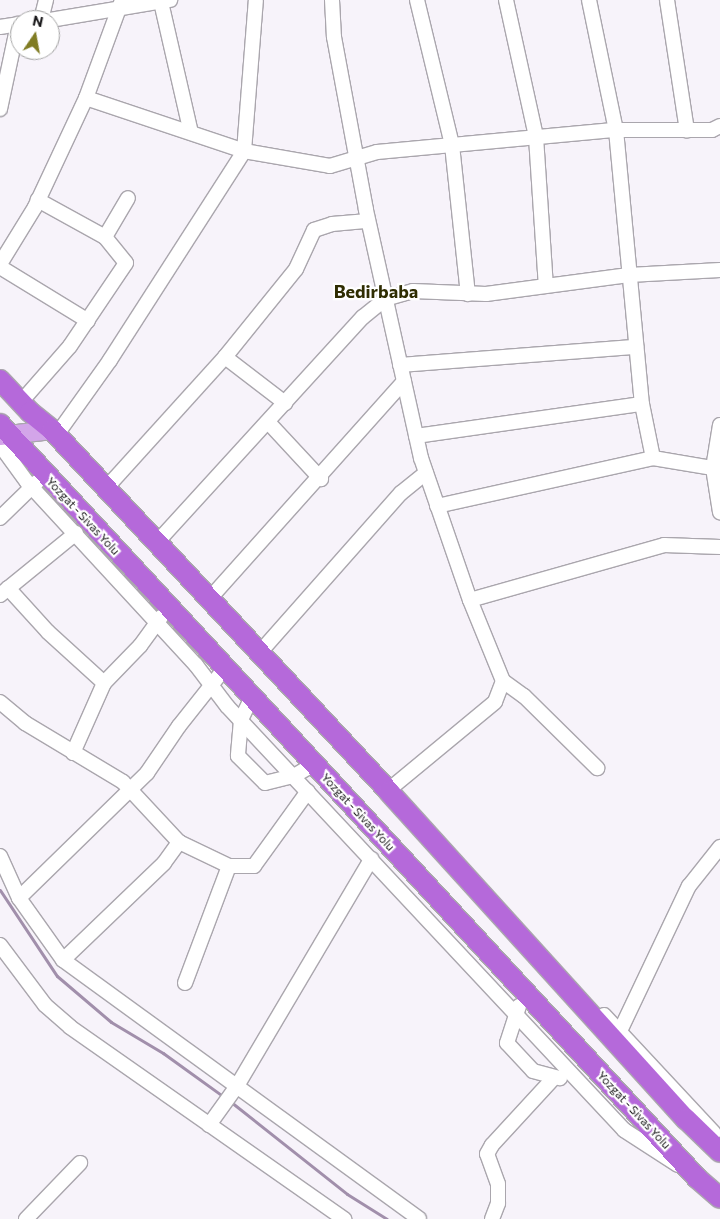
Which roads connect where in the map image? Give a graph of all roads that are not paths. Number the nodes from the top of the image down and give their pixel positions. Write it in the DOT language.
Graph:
graph roads {
  1 [pos="256,0"];
  2 [pos="332,0"];
  3 [pos="417,0"];
  4 [pos="506,0"];
  5 [pos="589,0"];
  6 [pos="667,0"];
  7 [pos="166,1"];
  8 [pos="120,5"];
  9 [pos="60,18"];
  10 [pos="11,60"];
  11 [pos="86,98"];
  12 [pos="0,109"];
  13 [pos="720,126"];
  14 [pos="616,130"];
  15 [pos="686,130"];
  16 [pos="192,133"];
  17 [pos="536,137"];
  18 [pos="452,145"];
  19 [pos="244,151"];
  20 [pos="356,159"];
  21 [pos="128,198"];
  22 [pos="38,200"];
  23 [pos="368,222"];
  24 [pos="105,237"];
  25 [pos="0,265"];
  26 [pos="720,270"];
  27 [pos="629,275"];
  28 [pos="546,286"];
  29 [pos="468,294"];
  30 [pos="386,299"];
  31 [pos="88,321"];
  32 [pos="636,346"];
  33 [pos="225,357"];
  34 [pos="400,365"];
  35 [pos="0,370"];
  36 [pos="0,380"];
  37 [pos="404,381"];
  38 [pos="23,400"];
  39 [pos="285,403"];
  40 [pos="642,404"];
  41 [pos="268,422"];
  42 [pos="720,424"];
  43 [pos="55,432"];
  44 [pos="3,435"];
  45 [pos="416,436"];
  46 [pos="653,458"];
  47 [pos="713,468"];
  48 [pos="426,473"];
  49 [pos="320,478"];
  50 [pos="38,481"];
  51 [pos="108,486"];
  52 [pos="438,506"];
  53 [pos="720,512"];
  54 [pos="0,518"];
  55 [pos="76,533"];
  56 [pos="160,539"];
  57 [pos="720,547"];
  58 [pos="4,591"];
  59 [pos="212,596"];
  60 [pos="470,600"];
  61 [pos="169,608"];
  62 [pos="156,623"];
  63 [pos="262,650"];
  64 [pos="225,668"];
  65 [pos="502,681"];
  66 [pos="104,682"];
  67 [pos="211,685"];
  68 [pos="252,697"];
  69 [pos="0,702"];
  70 [pos="241,720"];
  71 [pos="73,753"];
  72 [pos="314,764"];
  73 [pos="597,768"];
  74 [pos="294,776"];
  75 [pos="131,788"];
  76 [pos="390,789"];
  77 [pos="308,791"];
  78 [pos="179,842"];
  79 [pos="720,847"];
  80 [pos="0,856"];
  81 [pos="371,859"];
  82 [pos="229,866"];
  83 [pos="19,898"];
  84 [pos="0,945"];
  85 [pos="63,960"];
  86 [pos="185,983"];
  87 [pos="524,991"];
  88 [pos="516,1013"];
  89 [pos="620,1031"];
  90 [pos="594,1066"];
  91 [pos="574,1076"];
  92 [pos="552,1078"];
  93 [pos="234,1091"];
  94 [pos="212,1121"];
  95 [pos="720,1138"];
  96 [pos="720,1152"];
  97 [pos="80,1163"];
  98 [pos="697,1178"];
  99 [pos="720,1198"];
  100 [pos="26,1219"];
  101 [pos="344,1219"];
  102 [pos="419,1219"];
  103 [pos="492,1219"];
  1 -- 19 [label="street"];
  2 -- 20 [label="street"];
  3 -- 18 [label="street"];
  4 -- 17 [label="street"];
  5 -- 14 [label="street"];
  6 -- 15 [label="street"];
  7 -- 8 [label="street"];
  7 -- 16 [label="street"];
  8 -- 9 [label="street"];
  8 -- 11 [label="street"];
  10 -- 12 [label="street"];
  11 -- 16 [label="street"];
  11 -- 22 [label="street"];
  13 -- 15 [label="street"];
  14 -- 15 [label="street"];
  14 -- 17 [label="street"];
  14 -- 27 [label="street"];
  16 -- 19 [label="street"];
  17 -- 18 [label="street"];
  17 -- 28 [label="street"];
  18 -- 20 [label="street"];
  18 -- 29 [label="street"];
  19 -- 20 [label="street"];
  19 -- 43 [label="street"];
  20 -- 23 [label="street"];
  21 -- 24 [label="street"];
  22 -- 24 [label="street"];
  22 -- 25 [label="street"];
  23 -- 30 [label="street"];
  23 -- 33 [label="street"];
  24 -- 31 [label="street"];
  25 -- 31 [label="street"];
  26 -- 27 [label="street"];
  27 -- 28 [label="street"];
  27 -- 32 [label="street"];
  28 -- 29 [label="street"];
  29 -- 30 [label="street"];
  30 -- 34 [label="street"];
  30 -- 39 [label="street"];
  31 -- 38 [label="street"];
  32 -- 34 [label="street"];
  32 -- 40 [label="street"];
  33 -- 39 [label="street"];
  33 -- 51 [label="street"];
  34 -- 37 [label="street"];
  35 -- 38 [label="street"];
  36 -- 38 [label="highway"];
  37 -- 45 [label="street"];
  37 -- 49 [label="street"];
  38 -- 43 [label="highway"];
  39 -- 41 [label="street"];
  40 -- 45 [label="street"];
  40 -- 46 [label="street"];
  41 -- 49 [label="street"];
  41 -- 56 [label="street"];
  42 -- 47 [label="street"];
  43 -- 44 [label="main road"];
  43 -- 51 [label="street"];
  43 -- 96 [label="highway"];
  44 -- 50 [label="highway, Yozgat - Sivas Yolu"];
  45 -- 48 [label="street"];
  46 -- 47 [label="street"];
  46 -- 52 [label="street"];
  47 -- 53 [label="street"];
  48 -- 52 [label="street"];
  48 -- 63 [label="street"];
  49 -- 59 [label="street"];
  50 -- 54 [label="street"];
  50 -- 55 [label="street"];
  50 -- 61 [label="highway, Yozgat - Sivas Yolu"];
  51 -- 56 [label="street"];
  52 -- 60 [label="street"];
  55 -- 58 [label="street"];
  55 -- 62 [label="street"];
  56 -- 59 [label="street"];
  57 -- 60 [label="street"];
  58 -- 66 [label="street"];
  59 -- 63 [label="street"];
  60 -- 65 [label="street"];
  61 -- 62 [label="street"];
  61 -- 64 [label="highway, Yozgat - Sivas Yolu"];
  62 -- 66 [label="street"];
  62 -- 67 [label="street"];
  63 -- 76 [label="street"];
  64 -- 67 [label="street"];
  64 -- 68 [label="highway, Yozgat - Sivas Yolu"];
  65 -- 73 [label="street"];
  65 -- 76 [label="street"];
  66 -- 71 [label="street"];
  67 -- 70 [label="street"];
  67 -- 75 [label="street"];
  68 -- 70 [label="street"];
  68 -- 72 [label="highway, Yozgat - Sivas Yolu"];
  69 -- 71 [label="street"];
  70 -- 74 [label="street"];
  70 -- 74 [label="street"];
  71 -- 75 [label="street"];
  72 -- 74 [label="street"];
  72 -- 87 [label="highway, Yozgat - Sivas Yolu"];
  74 -- 77 [label="street"];
  75 -- 78 [label="street"];
  75 -- 83 [label="street"];
  76 -- 89 [label="street"];
  77 -- 81 [label="street"];
  77 -- 82 [label="street"];
  78 -- 82 [label="street"];
  78 -- 85 [label="street"];
  79 -- 89 [label="street"];
  80 -- 83 [label="street"];
  81 -- 88 [label="street"];
  81 -- 93 [label="street"];
  82 -- 86 [label="street"];
  83 -- 85 [label="street"];
  84 -- 94 [label="street"];
  85 -- 93 [label="street"];
  87 -- 88 [label="street"];
  87 -- 90 [label="highway, Yozgat - Sivas Yolu"];
  88 -- 91 [label="street"];
  88 -- 92 [label="street"];
  89 -- 95 [label="street"];
  90 -- 91 [label="street"];
  90 -- 98 [label="highway, Yozgat - Sivas Yolu"];
  91 -- 92 [label="street"];
  91 -- 98 [label="street"];
  92 -- 103 [label="street"];
  93 -- 94 [label="street"];
  93 -- 102 [label="street"];
  94 -- 101 [label="street"];
  97 -- 100 [label="street"];
  98 -- 99 [label="highway, Yozgat - Sivas Yolu"];
}
